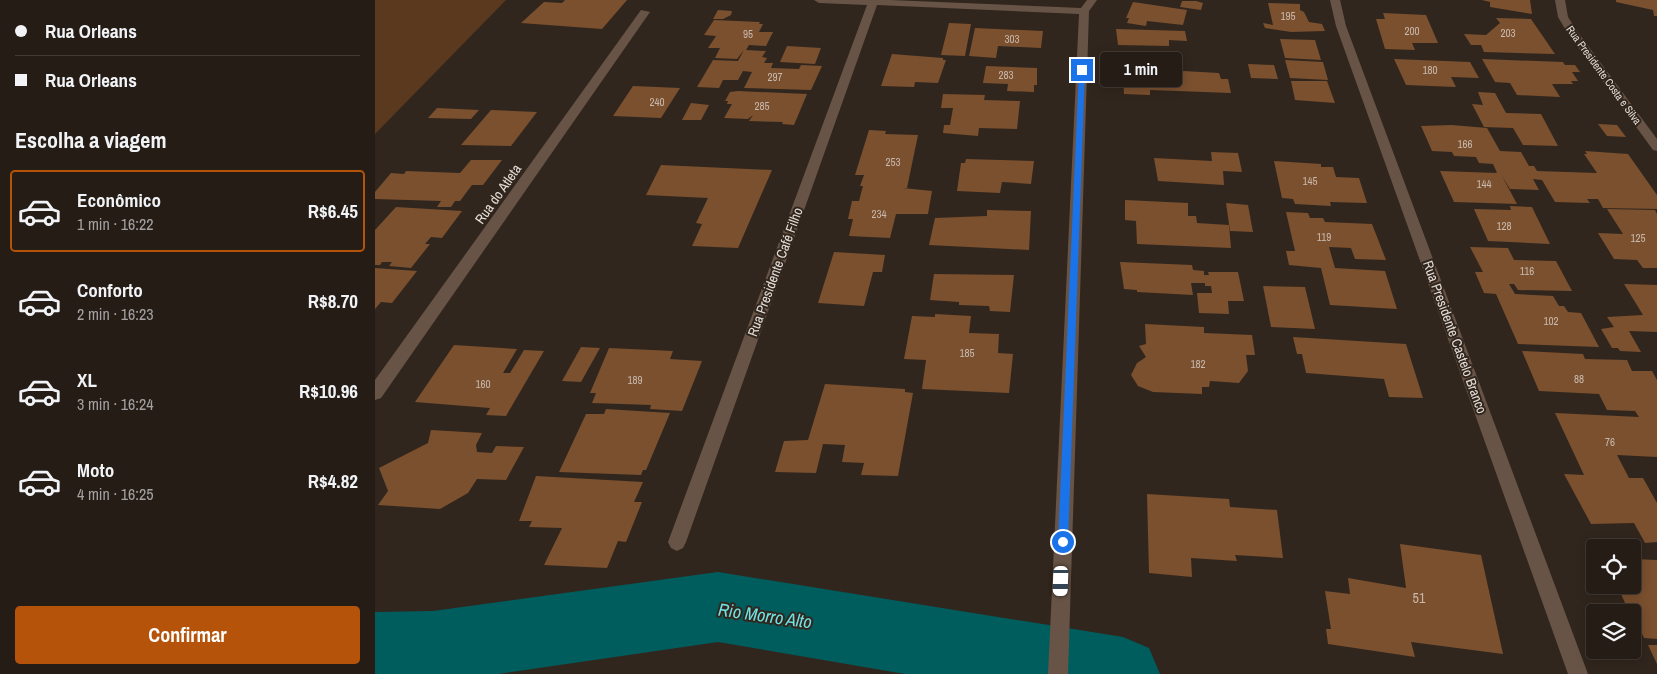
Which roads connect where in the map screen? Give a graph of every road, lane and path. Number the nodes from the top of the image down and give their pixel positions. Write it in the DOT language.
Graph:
graph roads {
  1 [pos="819,0"];
  2 [pos="1335,0"];
  3 [pos="1560,0"];
  4 [pos="873,2"];
  5 [pos="1088,5"];
  6 [pos="645,12"];
  7 [pos="1657,147"];
  8 [pos="375,393"];
  9 [pos="677,542"];
  10 [pos="1058,674"];
  11 [pos="1578,674"];
  1 -- 4 [label="street"];
  2 -- 11 [label="street, Rua Presidente Castelo Branco"];
  3 -- 7 [label="street, Rua Presidente Costa e Silva"];
  4 -- 5 [label="street"];
  4 -- 9 [label="street, Rua Presidente Café Filho"];
  5 -- 10 [label="street"];
  6 -- 8 [label="street, Rua do Atleta"];
}
